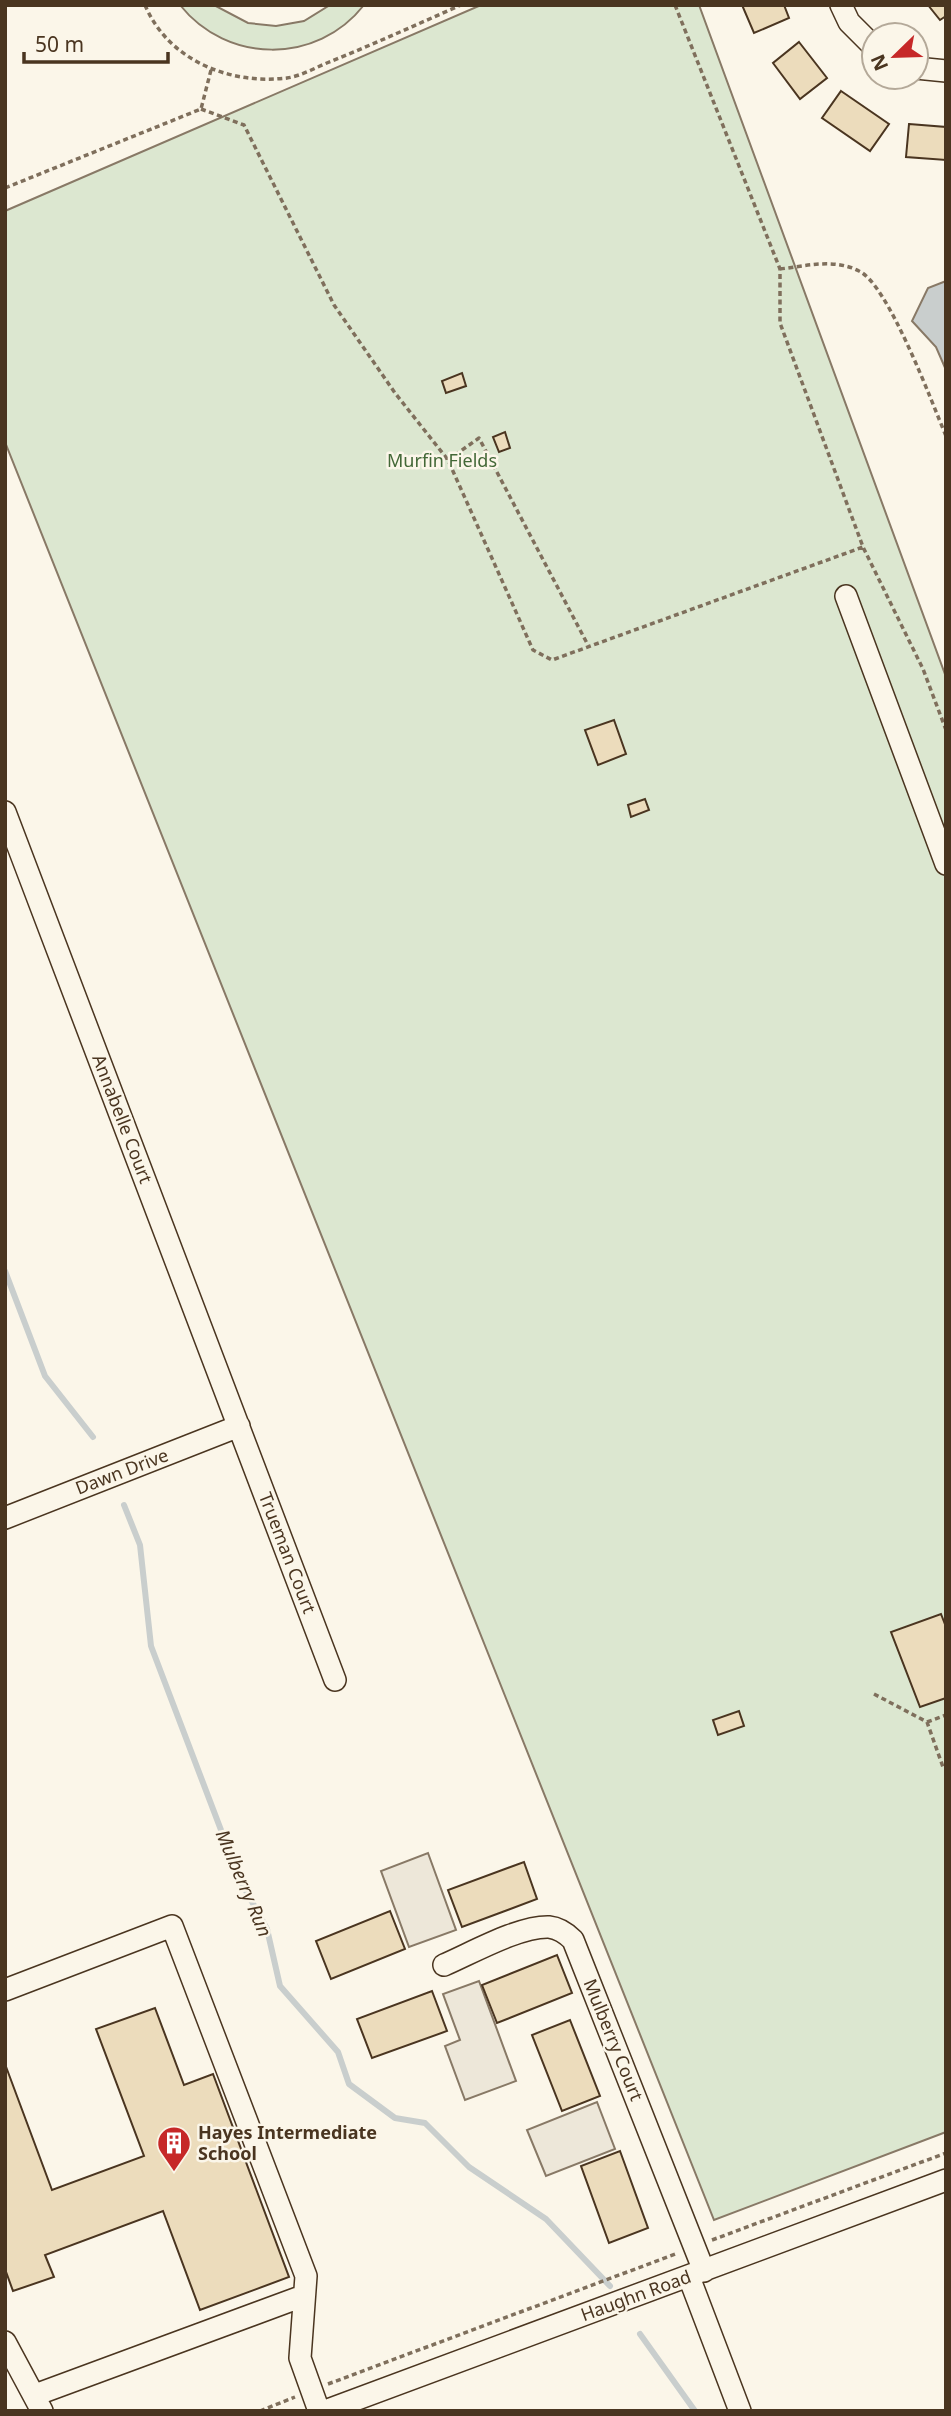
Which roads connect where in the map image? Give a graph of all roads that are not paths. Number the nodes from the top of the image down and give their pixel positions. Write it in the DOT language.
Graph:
graph roads {
  1 [pos="841,5"];
  2 [pos="860,33"];
  3 [pos="846,596"];
  4 [pos="5,812"];
  5 [pos="946,864"];
  6 [pos="239,1426"];
  7 [pos="5,1518"];
  8 [pos="335,1680"];
  9 [pos="444,1965"];
  10 [pos="5,1990"];
  11 [pos="946,2180"];
  12 [pos="696,2274"];
  13 [pos="303,2296"];
  14 [pos="5,2342"];
  15 [pos="315,2401"];
  16 [pos="39,2403"];
  17 [pos="326,2411"];
  18 [pos="740,2411"];
  1 -- 2 [label="street"];
  3 -- 5 [label="street"];
  4 -- 6 [label="street, Annabelle Court"];
  6 -- 7 [label="street, Dawn Drive"];
  6 -- 8 [label="street, Trueman Court"];
  9 -- 12 [label="street, Mulberry Court"];
  10 -- 13 [label="street"];
  11 -- 12 [label="street, Haughn Road"];
  12 -- 17 [label="street, Haughn Road"];
  12 -- 18 [label="street, Mulberry Court"];
  13 -- 15 [label="street"];
  13 -- 16 [label="street"];
  14 -- 16 [label="street"];
}
